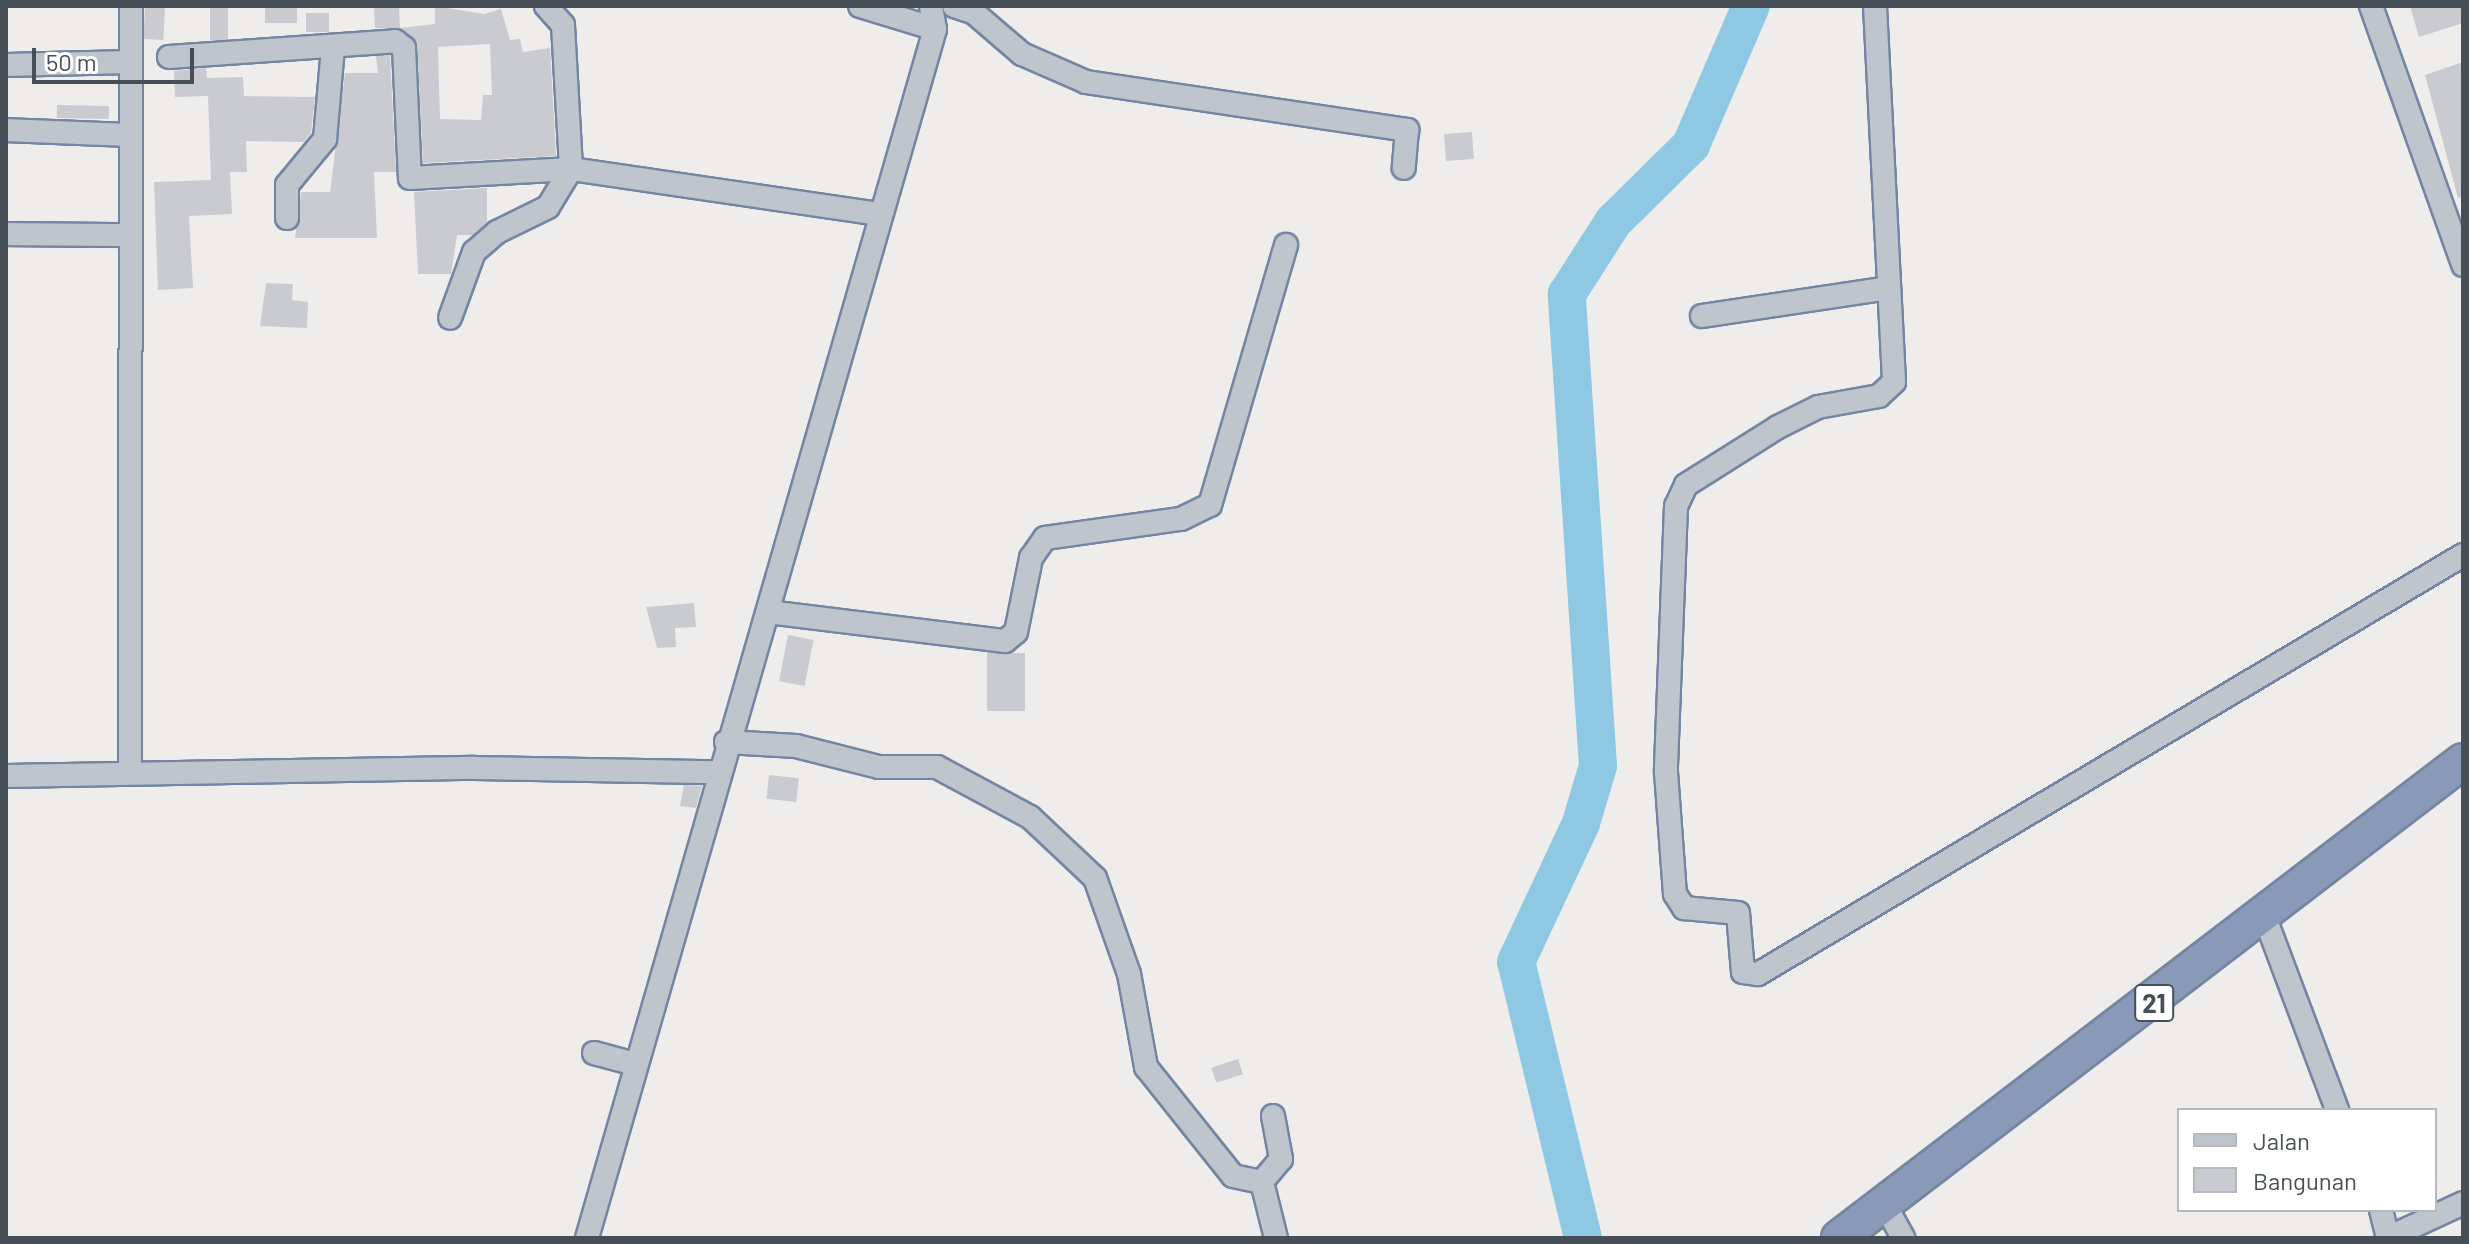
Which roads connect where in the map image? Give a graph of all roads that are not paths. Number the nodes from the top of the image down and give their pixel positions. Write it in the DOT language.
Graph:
graph roads {
  1 [pos="131,6"];
  2 [pos="546,6"];
  3 [pos="860,6"];
  4 [pos="1875,6"];
  5 [pos="2371,6"];
  6 [pos="942,13"];
  7 [pos="333,47"];
  8 [pos="169,57"];
  9 [pos="130,62"];
  10 [pos="6,65"];
  11 [pos="6,130"];
  12 [pos="130,135"];
  13 [pos="1404,168"];
  14 [pos="571,169"];
  15 [pos="878,214"];
  16 [pos="287,218"];
  17 [pos="2458,233"];
  18 [pos="6,234"];
  19 [pos="131,235"];
  20 [pos="1286,245"];
  21 [pos="2463,265"];
  22 [pos="1889,288"];
  23 [pos="1702,316"];
  24 [pos="450,318"];
  25 [pos="2463,555"];
  26 [pos="768,612"];
  27 [pos="726,742"];
  28 [pos="2463,761"];
  29 [pos="715,772"];
  30 [pos="130,773"];
  31 [pos="6,776"];
  32 [pos="2265,918"];
  33 [pos="594,1053"];
  34 [pos="632,1063"];
  35 [pos="2336,1108"];
  36 [pos="1273,1116"];
  37 [pos="1262,1182"];
  38 [pos="2463,1203"];
  39 [pos="1885,1205"];
  40 [pos="2382,1212"];
  41 [pos="2388,1236"];
  42 [pos="587,1238"];
  43 [pos="1276,1238"];
  44 [pos="1839,1238"];
  45 [pos="1903,1238"];
  1 -- 9 [label="street"];
  2 -- 14 [label="street"];
  3 -- 6 [label="street"];
  4 -- 22 [label="street"];
  5 -- 17 [label="street"];
  6 -- 13 [label="street"];
  6 -- 15 [label="street"];
  7 -- 8 [label="street"];
  7 -- 14 [label="street"];
  7 -- 16 [label="street"];
  9 -- 10 [label="street"];
  9 -- 12 [label="street"];
  11 -- 12 [label="street"];
  12 -- 19 [label="street"];
  14 -- 15 [label="street"];
  14 -- 24 [label="street"];
  15 -- 26 [label="street"];
  17 -- 21 [label="street"];
  18 -- 19 [label="street"];
  19 -- 30 [label="street"];
  20 -- 26 [label="street"];
  22 -- 23 [label="street"];
  22 -- 25 [label="street"];
  26 -- 27 [label="street"];
  27 -- 29 [label="street"];
  27 -- 37 [label="street"];
  28 -- 32 [label="highway, 21"];
  29 -- 30 [label="street"];
  29 -- 34 [label="street"];
  30 -- 31 [label="street"];
  32 -- 35 [label="street"];
  32 -- 39 [label="highway, 21"];
  33 -- 34 [label="street"];
  34 -- 42 [label="street"];
  36 -- 37 [label="street"];
  37 -- 43 [label="street"];
  38 -- 41 [label="street"];
  39 -- 44 [label="highway, 21"];
  39 -- 45 [label="street"];
  40 -- 41 [label="street"];
}
